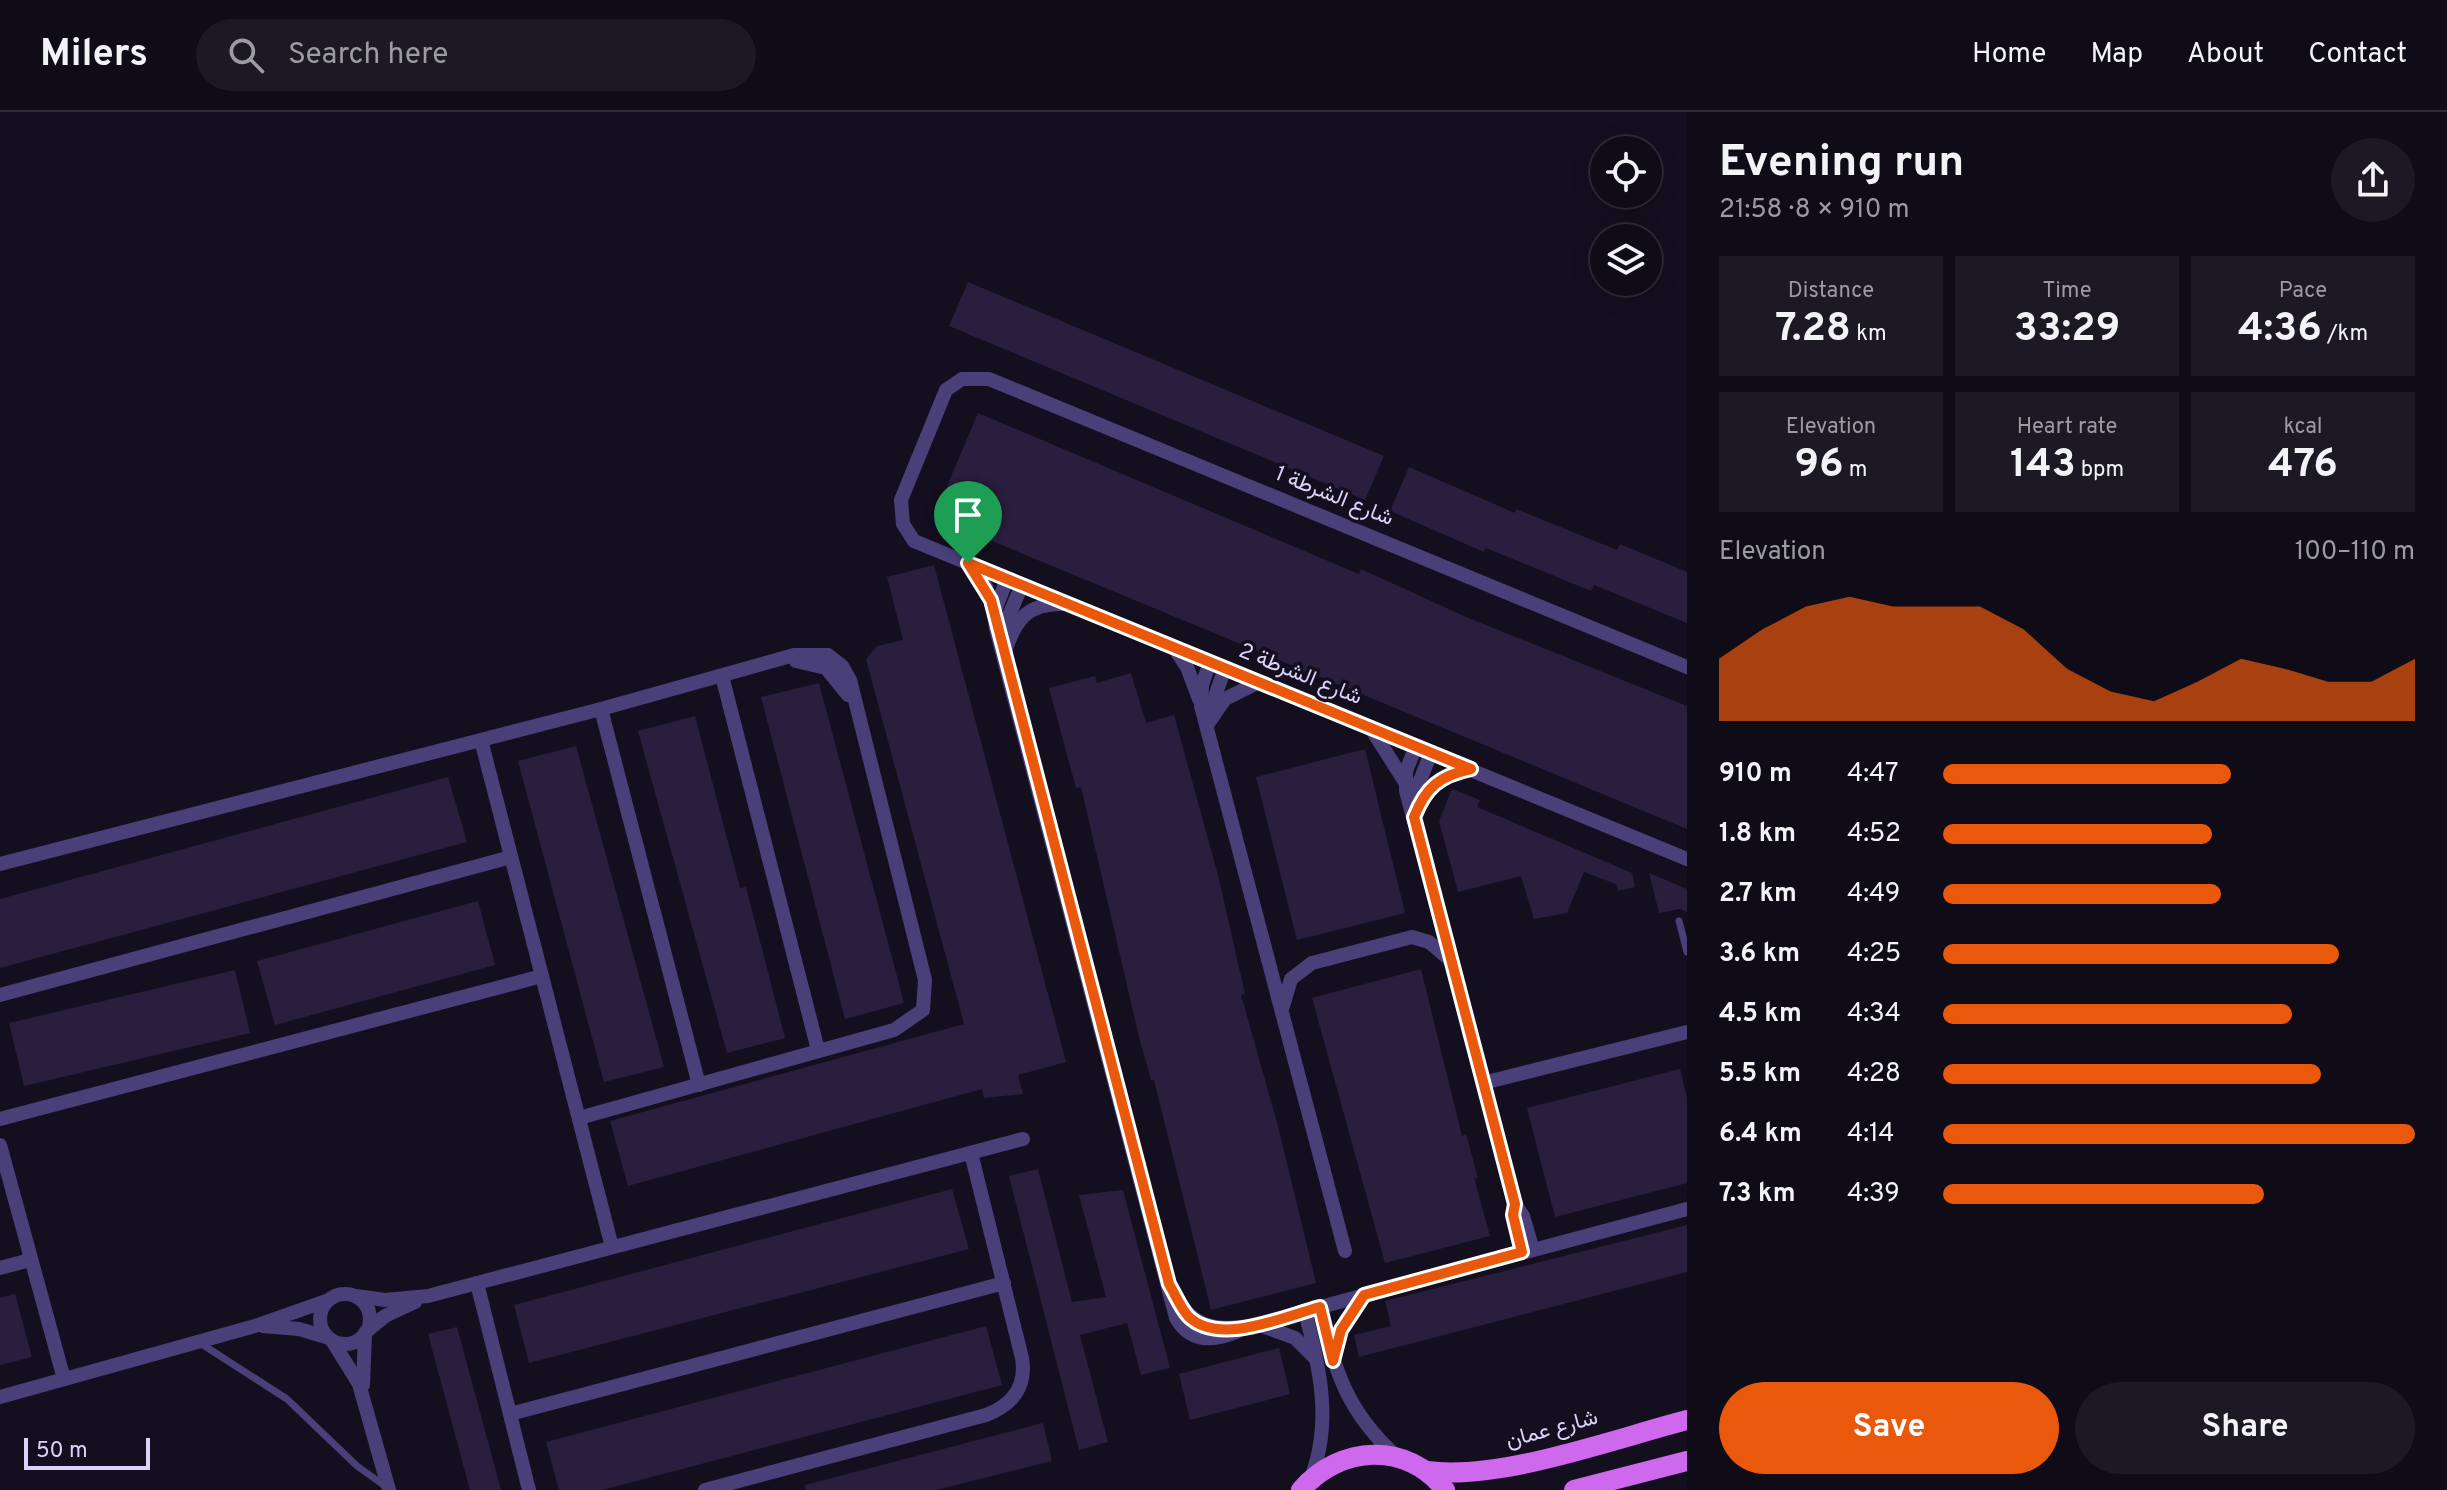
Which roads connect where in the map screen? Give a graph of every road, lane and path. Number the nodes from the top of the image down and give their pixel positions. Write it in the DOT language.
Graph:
graph roads {
  1 [pos="962,379"];
  2 [pos="968,563"];
  3 [pos="1014,582"];
  4 [pos="1070,604"];
  5 [pos="994,613"];
  6 [pos="1000,638"];
  7 [pos="1173,646"];
  8 [pos="1004,654"];
  9 [pos="1210,662"];
  10 [pos="1687,667"];
  11 [pos="1225,668"];
  12 [pos="722,676"];
  13 [pos="1259,682"];
  14 [pos="1201,704"];
  15 [pos="601,709"];
  16 [pos="1207,725"];
  17 [pos="1369,727"];
  18 [pos="481,740"];
  19 [pos="1416,746"];
  20 [pos="1431,753"];
  21 [pos="1471,769"];
  22 [pos="1405,782"];
  23 [pos="1413,810"];
  24 [pos="511,857"];
  25 [pos="1687,859"];
  26 [pos="0,864"];
  27 [pos="1679,921"];
  28 [pos="1687,952"];
  29 [pos="1450,959"];
  30 [pos="542,976"];
  31 [pos="0,995"];
  32 [pos="1282,1010"];
  33 [pos="1687,1032"];
  34 [pos="818,1050"];
  35 [pos="1483,1083"];
  36 [pos="699,1085"];
  37 [pos="579,1118"];
  38 [pos="0,1119"];
  39 [pos="1023,1139"];
  40 [pos="0,1145"];
  41 [pos="971,1153"];
  42 [pos="1687,1209"];
  43 [pos="612,1247"];
  44 [pos="1345,1251"];
  45 [pos="1528,1251"];
  46 [pos="30,1260"];
  47 [pos="0,1268"];
  48 [pos="477,1283"];
  49 [pos="1004,1283"];
  50 [pos="1364,1295"];
  51 [pos="356,1296"];
  52 [pos="428,1296"];
  53 [pos="326,1301"];
  54 [pos="1312,1309"];
  55 [pos="1253,1325"];
  56 [pos="255,1326"];
  57 [pos="366,1332"];
  58 [pos="330,1339"];
  59 [pos="198,1342"];
  60 [pos="1325,1361"];
  61 [pos="64,1379"];
  62 [pos="0,1397"];
  63 [pos="363,1397"];
  64 [pos="510,1414"];
  65 [pos="1687,1420"];
  66 [pos="1397,1457"];
  67 [pos="1687,1461"];
  68 [pos="1427,1471"];
  69 [pos="1306,1484"];
  70 [pos="388,1489"];
  71 [pos="529,1490"];
  72 [pos="705,1490"];
  73 [pos="1445,1490"];
  74 [pos="1574,1490"];
  1 -- 2 [label="street, شارع الشرطة 2"];
  1 -- 10 [label="street, شارع الشرطة 1"];
  2 -- 3 [label="street, شارع الشرطة 2"];
  2 -- 5 [label="street"];
  3 -- 4 [label="street, شارع الشرطة 2"];
  3 -- 5 [label="street"];
  3 -- 6 [label="street"];
  4 -- 7 [label="street, شارع الشرطة 2"];
  4 -- 8 [label="street"];
  5 -- 6 [label="street"];
  6 -- 8 [label="street"];
  7 -- 9 [label="street, شارع الشرطة 2"];
  7 -- 14 [label="street"];
  8 -- 55 [label="street"];
  9 -- 11 [label="street, شارع الشرطة 2"];
  9 -- 14 [label="street"];
  11 -- 13 [label="street, شارع الشرطة 2"];
  11 -- 16 [label="street"];
  12 -- 15 [label="street"];
  12 -- 34 [label="street"];
  12 -- 34 [label="street"];
  13 -- 16 [label="street"];
  13 -- 17 [label="street, شارع الشرطة 2"];
  14 -- 16 [label="street"];
  15 -- 18 [label="street"];
  15 -- 36 [label="street"];
  16 -- 32 [label="street"];
  17 -- 19 [label="street, شارع الشرطة 2"];
  17 -- 22 [label="street"];
  18 -- 24 [label="street"];
  18 -- 26 [label="street"];
  19 -- 20 [label="street, شارع الشرطة 2"];
  19 -- 22 [label="street"];
  20 -- 21 [label="street, شارع الشرطة 2"];
  20 -- 23 [label="street"];
  21 -- 23 [label="street"];
  21 -- 25 [label="street, شارع الشرطة 2"];
  22 -- 23 [label="street"];
  23 -- 29 [label="street"];
  24 -- 30 [label="street"];
  24 -- 31 [label="street"];
  27 -- 28 [label="lane"];
  29 -- 32 [label="street"];
  29 -- 35 [label="street"];
  30 -- 37 [label="street"];
  30 -- 38 [label="street"];
  32 -- 44 [label="street"];
  33 -- 35 [label="street"];
  34 -- 36 [label="street"];
  35 -- 45 [label="street"];
  36 -- 37 [label="street"];
  37 -- 43 [label="street"];
  39 -- 41 [label="street"];
  40 -- 46 [label="street"];
  41 -- 43 [label="street"];
  41 -- 49 [label="street"];
  42 -- 45 [label="street"];
  43 -- 48 [label="street"];
  45 -- 50 [label="street"];
  46 -- 47 [label="street"];
  46 -- 61 [label="street"];
  48 -- 52 [label="street"];
  48 -- 64 [label="street"];
  49 -- 64 [label="street"];
  49 -- 72 [label="street"];
  50 -- 54 [label="street"];
  50 -- 60 [label="street"];
  51 -- 52 [label="street"];
  51 -- 53 [label="street"];
  51 -- 57 [label="street"];
  52 -- 57 [label="street"];
  53 -- 56 [label="street"];
  53 -- 58 [label="street"];
  54 -- 55 [label="street"];
  54 -- 60 [label="street"];
  55 -- 60 [label="street"];
  56 -- 58 [label="street"];
  56 -- 59 [label="street"];
  57 -- 58 [label="street"];
  57 -- 63 [label="street"];
  58 -- 63 [label="street"];
  59 -- 61 [label="street"];
  59 -- 70 [label="lane"];
  60 -- 66 [label="street"];
  60 -- 69 [label="street"];
  61 -- 62 [label="street"];
  63 -- 70 [label="street"];
  64 -- 71 [label="street"];
  65 -- 68 [label="main road, شارع عمان"];
  66 -- 68 [label="main road"];
  66 -- 69 [label="main road"];
  67 -- 74 [label="main road"];
  68 -- 73 [label="main road"];
}
